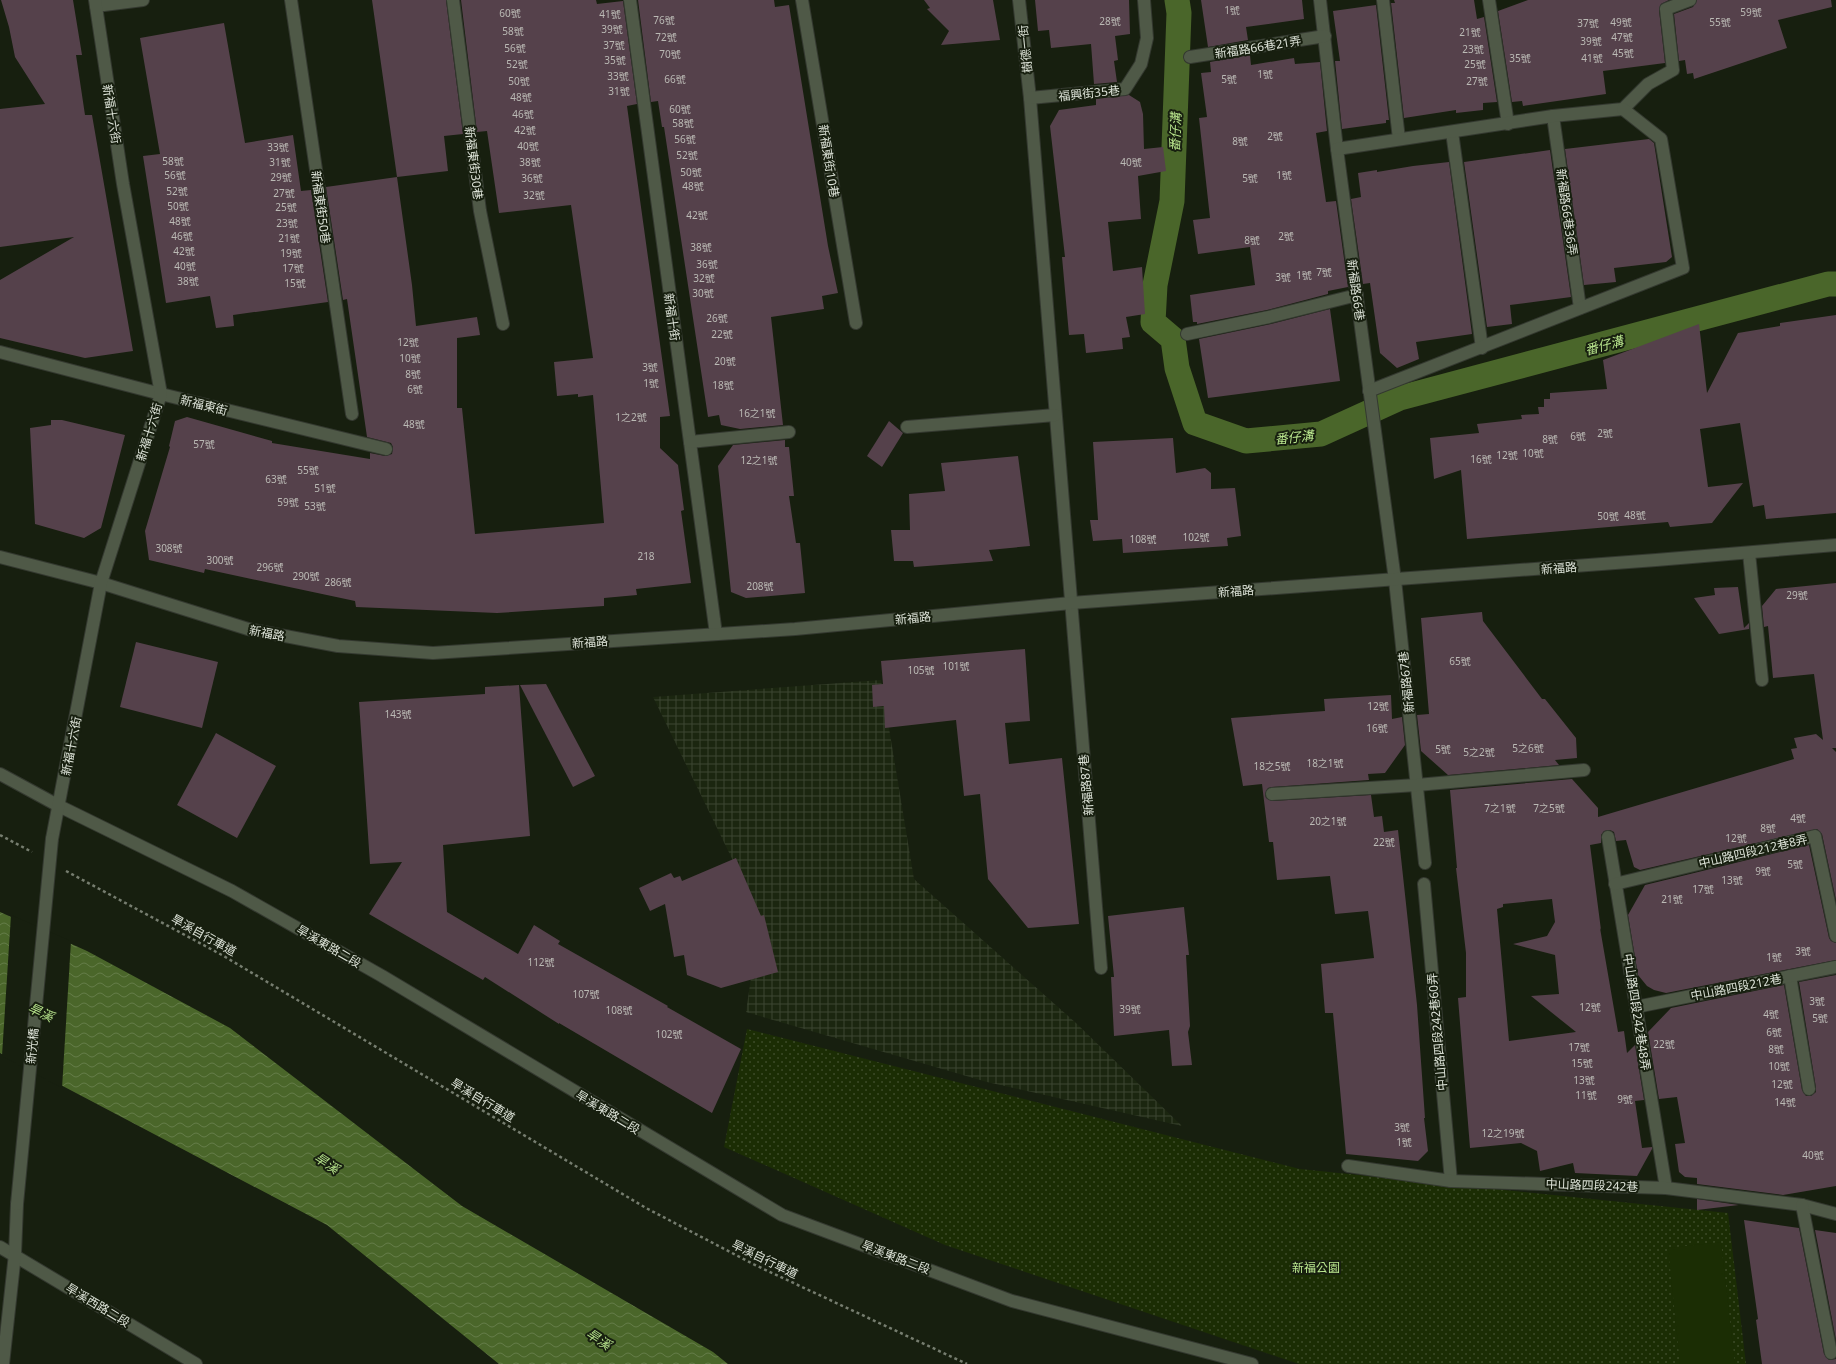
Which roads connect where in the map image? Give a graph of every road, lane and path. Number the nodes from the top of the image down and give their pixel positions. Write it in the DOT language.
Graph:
graph roads {
  1 [pos="143,0"];
  2 [pos="291,0"];
  3 [pos="453,0"];
  4 [pos="630,0"];
  5 [pos="802,0"];
  6 [pos="1019,0"];
  7 [pos="1144,0"];
  8 [pos="1320,0"];
  9 [pos="1384,0"];
  10 [pos="1489,0"];
  11 [pos="1690,0"];
  12 [pos="95,3"];
  13 [pos="1325,36"];
  14 [pos="1190,57"];
  15 [pos="1030,98"];
  16 [pos="1623,109"];
  17 [pos="1553,116"];
  18 [pos="1508,124"];
  19 [pos="1452,132"];
  20 [pos="1399,139"];
  21 [pos="1337,149"];
  22 [pos="1357,295"];
  23 [pos="1580,308"];
  24 [pos="856,323"];
  25 [pos="503,324"];
  26 [pos="1188,334"];
  27 [pos="1482,348"];
  28 [pos="0,352"];
  29 [pos="1369,391"];
  30 [pos="161,394"];
  31 [pos="352,414"];
  32 [pos="1055,415"];
  33 [pos="907,427"];
  34 [pos="789,432"];
  35 [pos="690,442"];
  36 [pos="386,449"];
  37 [pos="1836,545"];
  38 [pos="1749,553"];
  39 [pos="0,556"];
  40 [pos="1395,580"];
  41 [pos="101,583"];
  42 [pos="1070,603"];
  43 [pos="716,634"];
  44 [pos="1762,680"];
  45 [pos="1584,770"];
  46 [pos="0,774"];
  47 [pos="1417,785"];
  48 [pos="1272,794"];
  49 [pos="59,806"];
  50 [pos="0,834"];
  51 [pos="1608,837"];
  52 [pos="52,839"];
  53 [pos="35,853"];
  54 [pos="1425,863"];
  55 [pos="62,868"];
  56 [pos="1424,884"];
  57 [pos="1615,884"];
  58 [pos="1836,936"];
  59 [pos="1836,967"];
  60 [pos="1101,968"];
  61 [pos="1790,976"];
  62 [pos="1636,1007"];
  63 [pos="1809,1089"];
  64 [pos="1348,1166"];
  65 [pos="1451,1181"];
  66 [pos="1666,1188"];
  67 [pos="1802,1205"];
  68 [pos="1836,1214"];
  69 [pos="0,1246"];
  70 [pos="15,1254"];
  71 [pos="1831,1353"];
  72 [pos="3,1364"];
  73 [pos="196,1364"];
  74 [pos="967,1364"];
  75 [pos="1252,1364"];
  1 -- 12 [label="street"];
  2 -- 31 [label="street, 新福東街50巷"];
  3 -- 25 [label="street, 新福東街30巷"];
  4 -- 35 [label="street, 新福十街"];
  5 -- 24 [label="street, 新福東街10巷"];
  6 -- 15 [label="street, 樹德一街"];
  7 -- 15 [label="street, 福興街35巷"];
  8 -- 13 [label="street, 新福路66巷"];
  9 -- 20 [label="street"];
  10 -- 18 [label="street"];
  11 -- 16 [label="street"];
  12 -- 30 [label="street, 新福十六街"];
  13 -- 14 [label="street, 新福路66巷21弄"];
  13 -- 21 [label="street, 新福路66巷"];
  15 -- 32 [label="street, 樹德一街"];
  16 -- 17 [label="street"];
  16 -- 23 [label="street"];
  17 -- 18 [label="street"];
  17 -- 23 [label="street, 新福路66巷36弄"];
  18 -- 19 [label="street"];
  19 -- 20 [label="street"];
  19 -- 27 [label="street"];
  20 -- 21 [label="street"];
  21 -- 22 [label="street, 新福路66巷"];
  22 -- 26 [label="street"];
  22 -- 29 [label="street, 新福路66巷"];
  23 -- 27 [label="street"];
  27 -- 29 [label="street"];
  28 -- 30 [label="street, 新福東街"];
  29 -- 40 [label="street, 新福路66巷"];
  30 -- 36 [label="street, 新福東街"];
  30 -- 41 [label="street, 新福十六街"];
  32 -- 33 [label="street"];
  32 -- 42 [label="street, 新福路87巷"];
  34 -- 35 [label="street"];
  35 -- 43 [label="street, 新福十街"];
  37 -- 38 [label="street, 新福路"];
  38 -- 40 [label="street, 新福路"];
  38 -- 44 [label="street"];
  39 -- 41 [label="street, 新福路"];
  40 -- 42 [label="street, 新福路"];
  40 -- 47 [label="street, 新福路67巷"];
  41 -- 43 [label="street, 新福路"];
  41 -- 49 [label="street, 新福十六街"];
  42 -- 43 [label="street, 新福路"];
  42 -- 60 [label="street, 新福路87巷"];
  45 -- 47 [label="street"];
  46 -- 49 [label="street, 旱溪東路二段"];
  47 -- 48 [label="street"];
  47 -- 54 [label="street, 新福路67巷"];
  49 -- 52 [label="street, 新福十六街"];
  49 -- 75 [label="street, 旱溪東路二段"];
  50 -- 53 [label="path"];
  51 -- 57 [label="street, 中山路四段242巷48弄"];
  52 -- 70 [label="street, 新光橋, bridge"];
  55 -- 74 [label="path, 旱溪自行車道"];
  56 -- 65 [label="street, 中山路四段242巷60弄"];
  57 -- 58 [label="street, 中山路四段212巷8弄"];
  57 -- 62 [label="street, 中山路四段242巷48弄"];
  59 -- 61 [label="street, 中山路四段212巷"];
  61 -- 62 [label="street, 中山路四段212巷"];
  61 -- 63 [label="street"];
  62 -- 66 [label="street, 中山路四段242巷48弄"];
  64 -- 65 [label="street, 中山路四段242巷"];
  65 -- 66 [label="street, 中山路四段242巷"];
  66 -- 67 [label="street, 中山路四段242巷"];
  67 -- 68 [label="street, 中山路四段242巷"];
  67 -- 71 [label="street"];
  69 -- 70 [label="street, 旱溪西路二段"];
  70 -- 72 [label="street, 新光橋"];
  70 -- 73 [label="street, 旱溪西路二段"];
}
